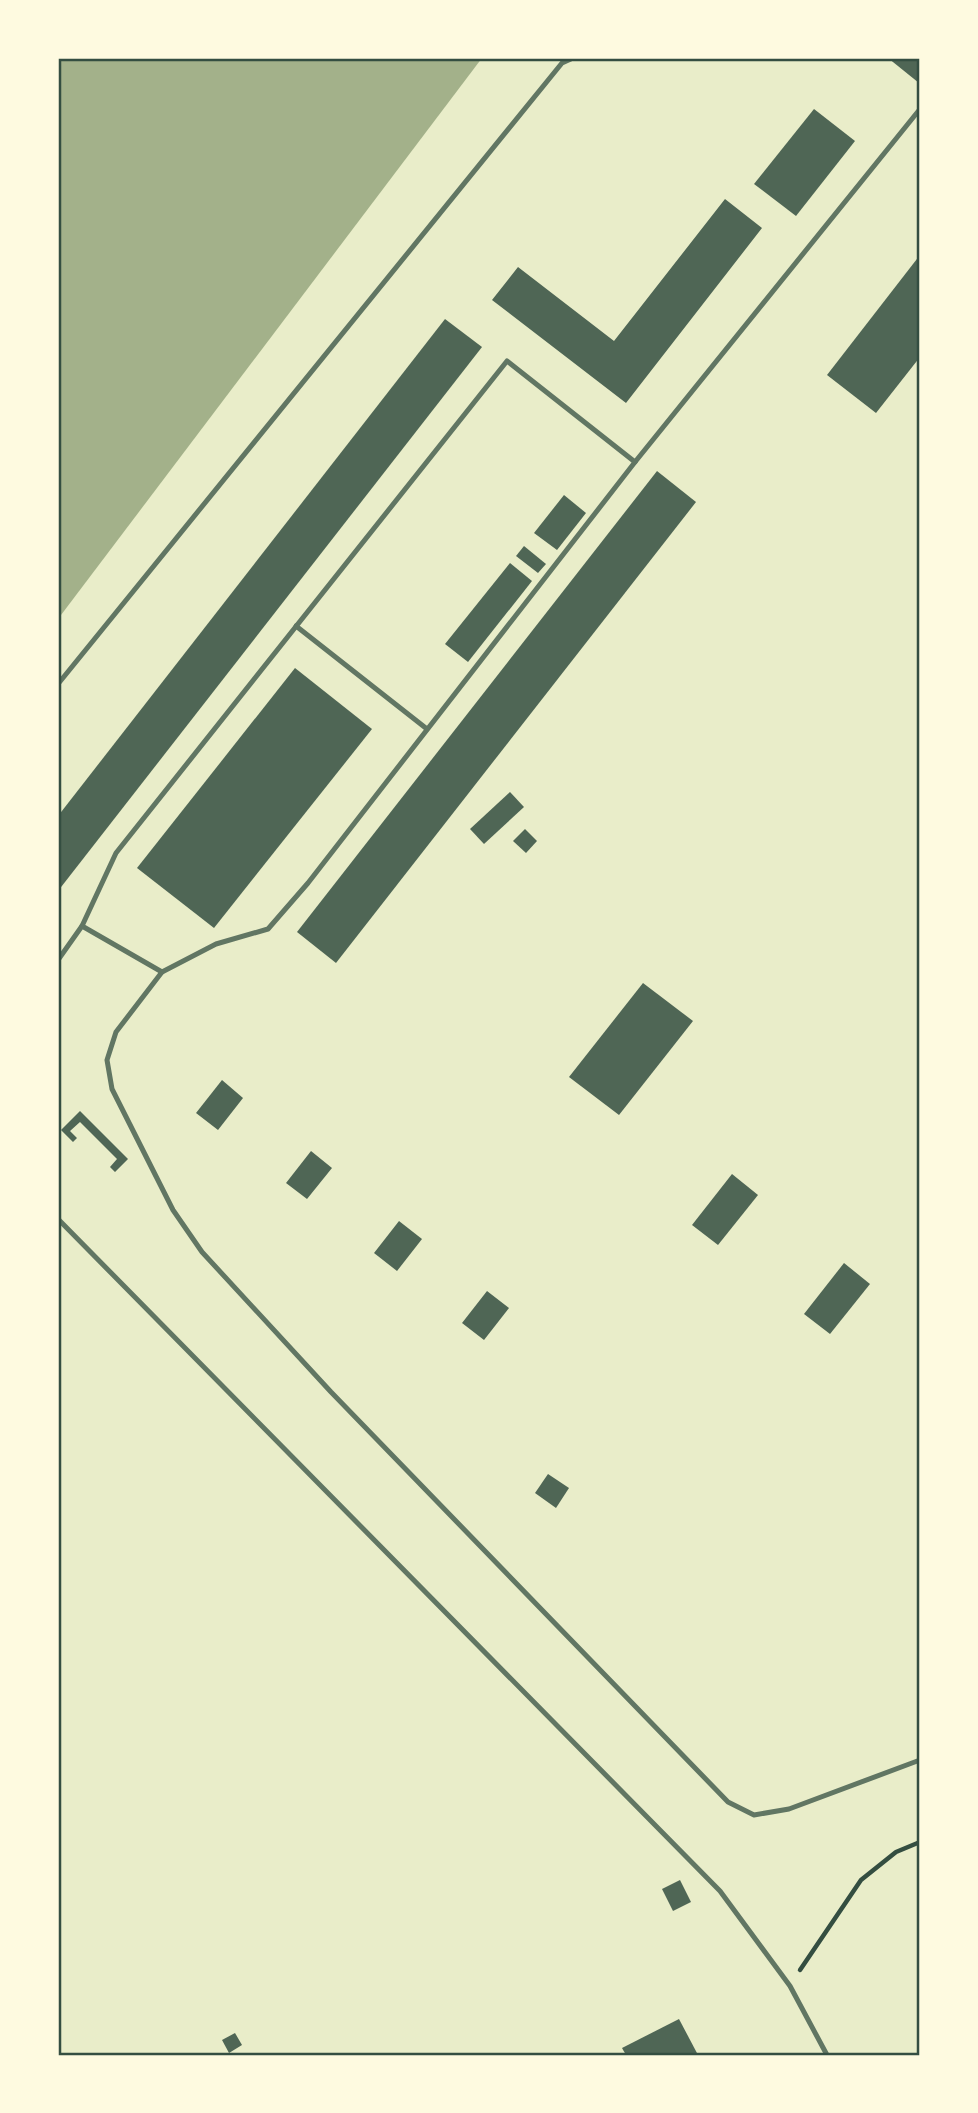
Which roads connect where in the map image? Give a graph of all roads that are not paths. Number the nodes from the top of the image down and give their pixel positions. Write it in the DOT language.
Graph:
graph roads {
  1 [pos="573,58"];
  2 [pos="920,108"];
  3 [pos="635,462"];
  4 [pos="296,626"];
  5 [pos="58,684"];
  6 [pos="427,729"];
  7 [pos="82,926"];
  8 [pos="58,960"];
  9 [pos="162,972"];
  10 [pos="58,1219"];
  11 [pos="920,1760"];
  12 [pos="827,2055"];
  1 -- 5 [label="lane"];
  2 -- 3 [label="lane"];
  3 -- 4 [label="lane"];
  3 -- 6 [label="lane"];
  4 -- 6 [label="lane"];
  4 -- 7 [label="lane"];
  6 -- 9 [label="lane"];
  7 -- 8 [label="lane"];
  7 -- 9 [label="lane"];
  9 -- 11 [label="lane"];
  10 -- 12 [label="lane"];
}
